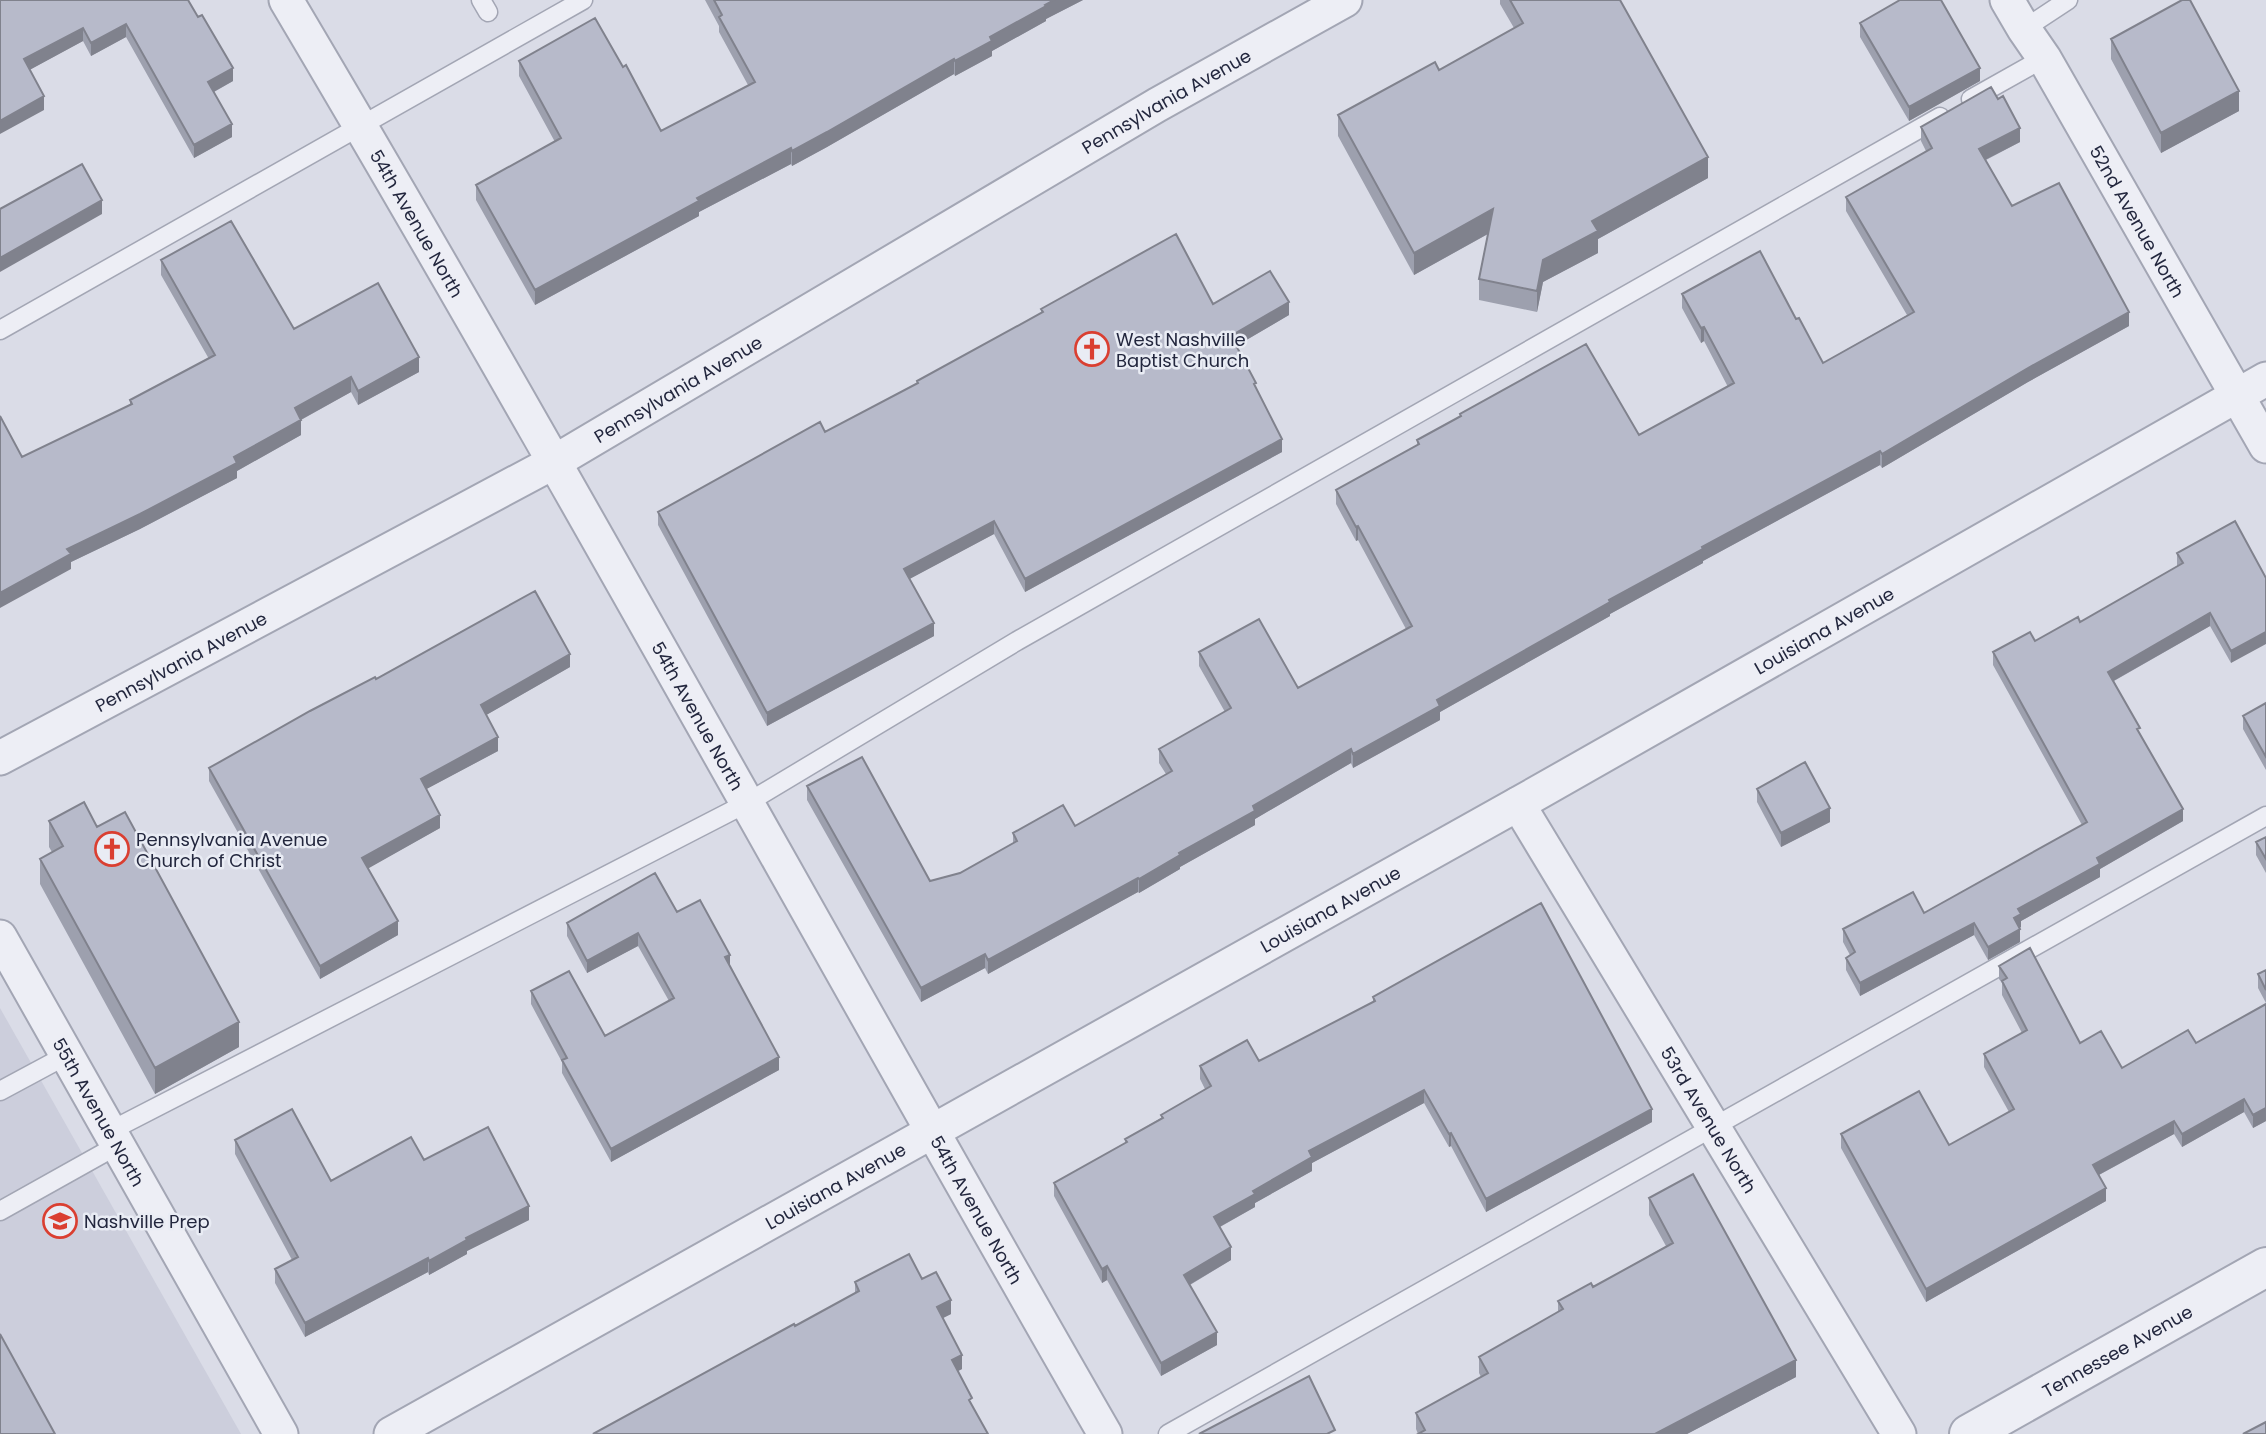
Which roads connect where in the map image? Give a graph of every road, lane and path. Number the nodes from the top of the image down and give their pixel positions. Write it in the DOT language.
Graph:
graph roads {
  1 [pos="286,0"];
  2 [pos="583,0"];
  3 [pos="2007,0"];
  4 [pos="2068,0"];
  5 [pos="1335,2"];
  6 [pos="2024,29"];
  7 [pos="2044,58"];
  8 [pos="361,126"];
  9 [pos="0,330"];
  10 [pos="2266,379"];
  11 [pos="2237,396"];
  12 [pos="2266,446"];
  13 [pos="556,461"];
  14 [pos="0,758"];
  15 [pos="747,803"];
  16 [pos="1518,804"];
  17 [pos="2266,816"];
  18 [pos="0,937"];
  19 [pos="67,1055"];
  20 [pos="0,1091"];
  21 [pos="1714,1127"];
  22 [pos="930,1131"];
  23 [pos="114,1138"];
  24 [pos="0,1211"];
  25 [pos="2266,1266"];
  26 [pos="281,1434"];
  27 [pos="391,1434"];
  28 [pos="1105,1434"];
  29 [pos="1168,1434"];
  30 [pos="1899,1434"];
  31 [pos="1969,1434"];
  1 -- 8 [label="street, 54th Avenue North"];
  2 -- 8 [label="lane"];
  3 -- 6 [label="street, 52nd Avenue North"];
  4 -- 6 [label="lane"];
  5 -- 13 [label="street, Pennsylvania Avenue"];
  6 -- 7 [label="street, 52nd Avenue North"];
  7 -- 11 [label="street, 52nd Avenue North"];
  7 -- 15 [label="lane"];
  8 -- 9 [label="lane"];
  8 -- 13 [label="street, 54th Avenue North"];
  10 -- 11 [label="street, Louisiana Avenue"];
  11 -- 12 [label="street, 52nd Avenue North"];
  11 -- 16 [label="street, Louisiana Avenue"];
  13 -- 14 [label="street, Pennsylvania Avenue"];
  13 -- 15 [label="street, 54th Avenue North"];
  15 -- 22 [label="street, 54th Avenue North"];
  15 -- 23 [label="lane"];
  16 -- 21 [label="street, 53rd Avenue North"];
  16 -- 22 [label="street, Louisiana Avenue"];
  17 -- 21 [label="lane"];
  18 -- 19 [label="street, 55th Avenue North"];
  19 -- 20 [label="lane"];
  19 -- 23 [label="street, 55th Avenue North"];
  21 -- 29 [label="lane"];
  21 -- 30 [label="street, 53rd Avenue North"];
  22 -- 27 [label="street, Louisiana Avenue"];
  22 -- 28 [label="street, 54th Avenue North"];
  23 -- 24 [label="lane"];
  23 -- 26 [label="street, 55th Avenue North"];
  25 -- 31 [label="street, Tennessee Avenue"];
}
